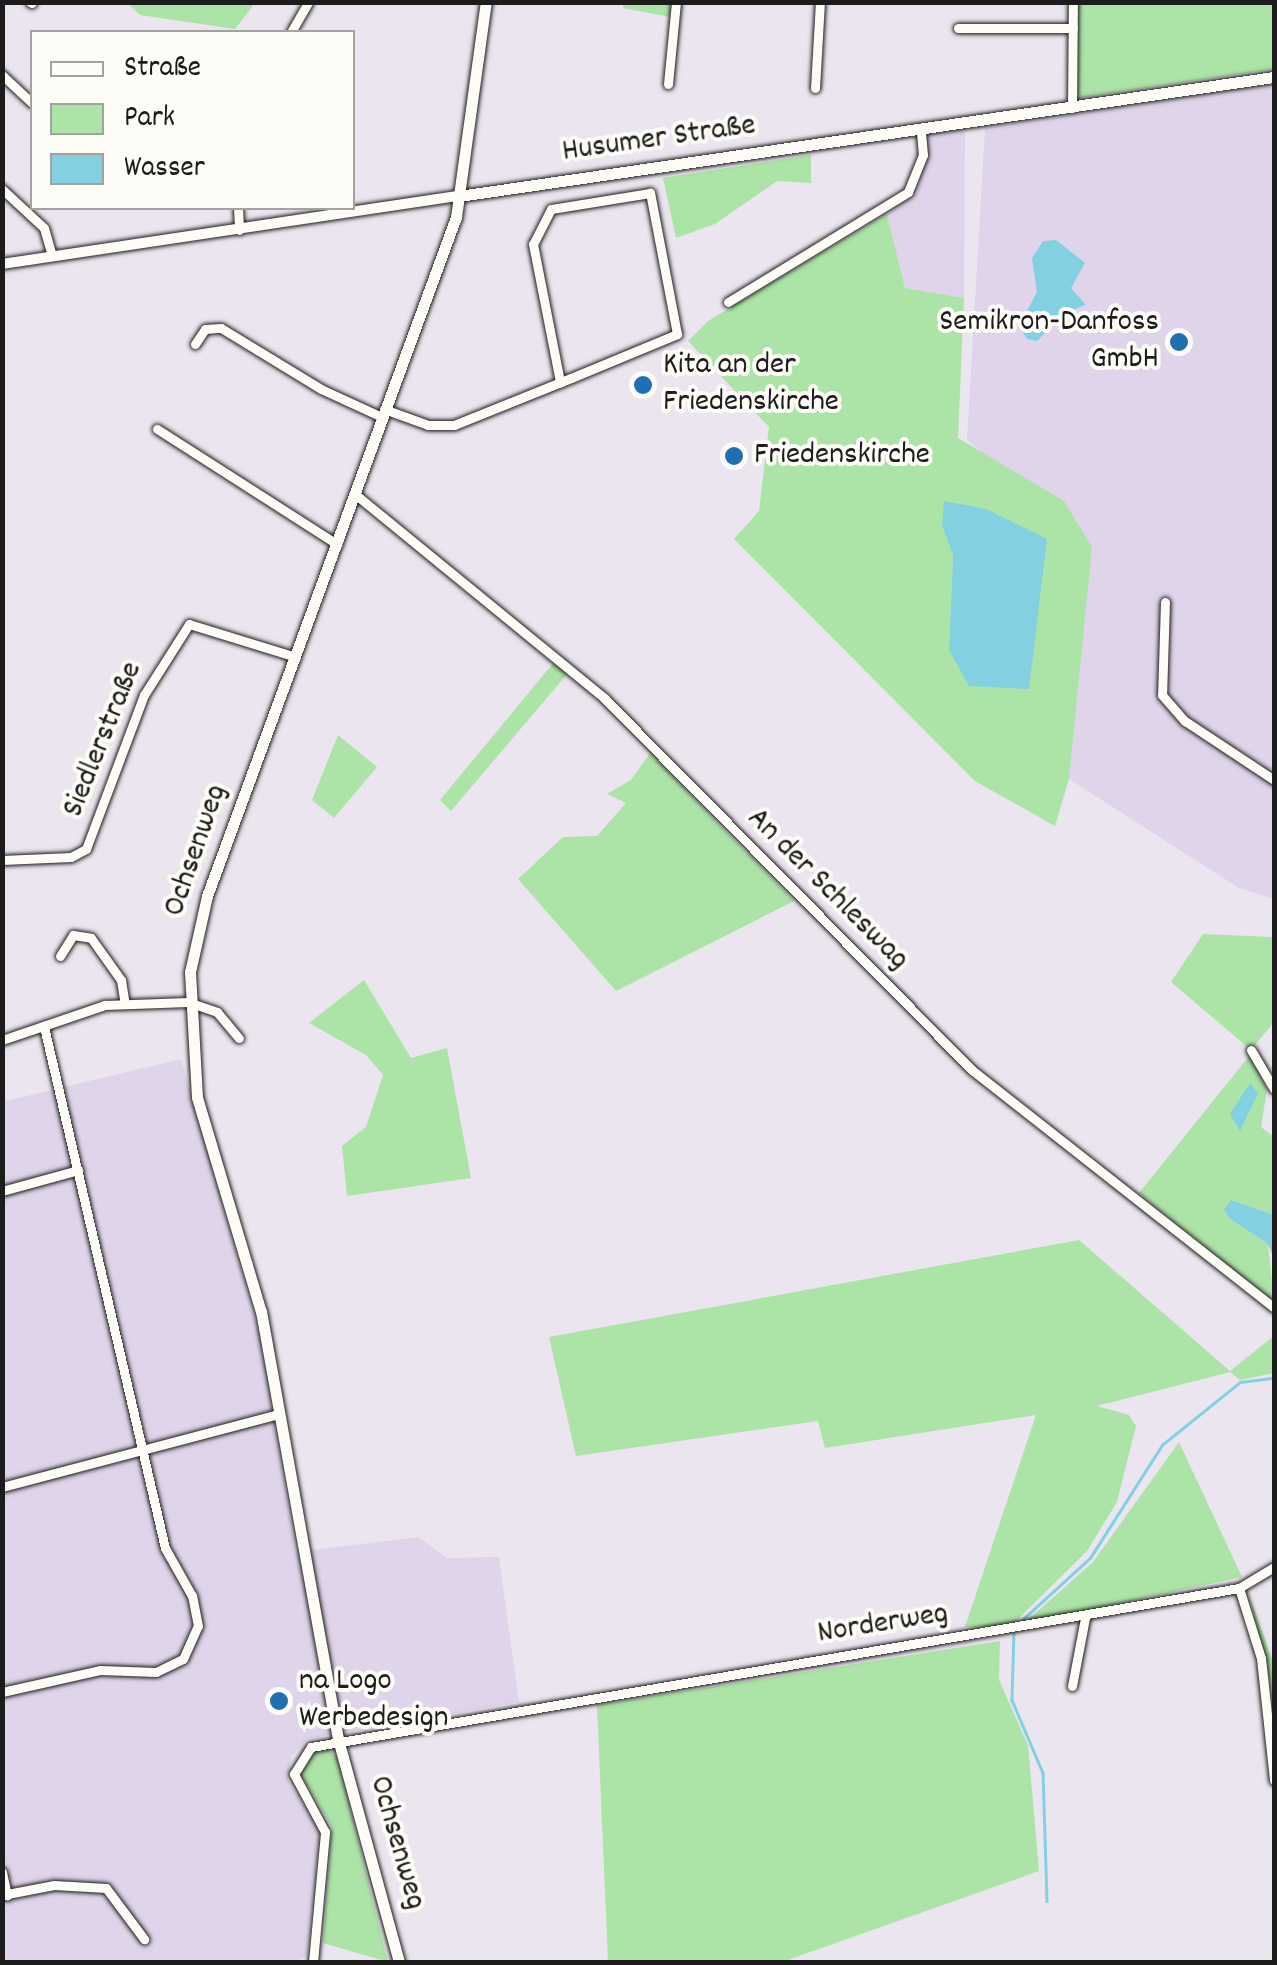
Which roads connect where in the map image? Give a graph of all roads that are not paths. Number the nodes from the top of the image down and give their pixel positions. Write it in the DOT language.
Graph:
graph roads {
  1 [pos="308,2"];
  2 [pos="486,2"];
  3 [pos="676,2"];
  4 [pos="820,2"];
  5 [pos="1073,2"];
  6 [pos="958,28"];
  7 [pos="1073,28"];
  8 [pos="293,30"];
  9 [pos="2,75"];
  10 [pos="1274,77"];
  11 [pos="668,84"];
  12 [pos="815,88"];
  13 [pos="30,101"];
  14 [pos="1072,108"];
  15 [pos="921,130"];
  16 [pos="2,189"];
  17 [pos="459,196"];
  18 [pos="238,210"];
  19 [pos="239,230"];
  20 [pos="52,256"];
  21 [pos="2,264"];
  22 [pos="728,302"];
  23 [pos="195,344"];
  24 [pos="560,382"];
  25 [pos="383,413"];
  26 [pos="157,428"];
  27 [pos="355,494"];
  28 [pos="337,544"];
  29 [pos="1164,602"];
  30 [pos="296,657"];
  31 [pos="1274,780"];
  32 [pos="2,860"];
  33 [pos="60,956"];
  34 [pos="188,1002"];
  35 [pos="126,1004"];
  36 [pos="44,1027"];
  37 [pos="239,1038"];
  38 [pos="2,1040"];
  39 [pos="1251,1050"];
  40 [pos="1274,1089"];
  41 [pos="78,1170"];
  42 [pos="2,1191"];
  43 [pos="1274,1308"];
  44 [pos="279,1414"];
  45 [pos="143,1449"];
  46 [pos="2,1487"];
  47 [pos="1274,1567"];
  48 [pos="1239,1588"];
  49 [pos="1086,1618"];
  50 [pos="1072,1686"];
  51 [pos="2,1692"];
  52 [pos="338,1739"];
  53 [pos="1274,1780"];
  54 [pos="2,1872"];
  55 [pos="5,1895"];
  56 [pos="144,1939"];
  57 [pos="313,1962"];
  58 [pos="399,1962"];
  1 -- 8 [label="street"];
  2 -- 17 [label="main road, Ochsenweg"];
  3 -- 11 [label="street"];
  4 -- 12 [label="street"];
  5 -- 7 [label="street"];
  6 -- 7 [label="street"];
  7 -- 14 [label="street"];
  9 -- 13 [label="street"];
  10 -- 14 [label="main road, Husumer Straße"];
  14 -- 15 [label="main road, Husumer Straße"];
  15 -- 17 [label="main road, Husumer Straße"];
  15 -- 22 [label="street"];
  16 -- 20 [label="street"];
  17 -- 19 [label="street, Husumer Straße"];
  17 -- 25 [label="main road, Ochsenweg"];
  18 -- 19 [label="street"];
  19 -- 20 [label="street, Husumer Straße"];
  20 -- 21 [label="street, Husumer Straße"];
  23 -- 25 [label="street"];
  24 -- 24 [label="street"];
  24 -- 25 [label="street"];
  25 -- 27 [label="main road, Ochsenweg"];
  26 -- 28 [label="street"];
  27 -- 28 [label="main road, Ochsenweg"];
  27 -- 43 [label="street, An der Schleswag"];
  28 -- 30 [label="main road, Ochsenweg"];
  29 -- 31 [label="street"];
  30 -- 32 [label="street, Siedlerstraße"];
  30 -- 34 [label="main road, Ochsenweg"];
  33 -- 35 [label="street"];
  34 -- 35 [label="street"];
  34 -- 37 [label="street"];
  34 -- 44 [label="main road, Ochsenweg"];
  35 -- 36 [label="street"];
  36 -- 38 [label="street"];
  36 -- 41 [label="street"];
  39 -- 40 [label="street"];
  41 -- 42 [label="street"];
  41 -- 45 [label="street"];
  44 -- 45 [label="street"];
  44 -- 52 [label="main road, Ochsenweg"];
  45 -- 46 [label="street"];
  45 -- 51 [label="street"];
  47 -- 48 [label="street"];
  48 -- 49 [label="street, Norderweg"];
  48 -- 53 [label="street"];
  49 -- 50 [label="street"];
  49 -- 52 [label="street, Norderweg"];
  52 -- 57 [label="street, Ochsenweg"];
  52 -- 58 [label="main road, Ochsenweg"];
  54 -- 55 [label="street"];
  55 -- 56 [label="street"];
}
